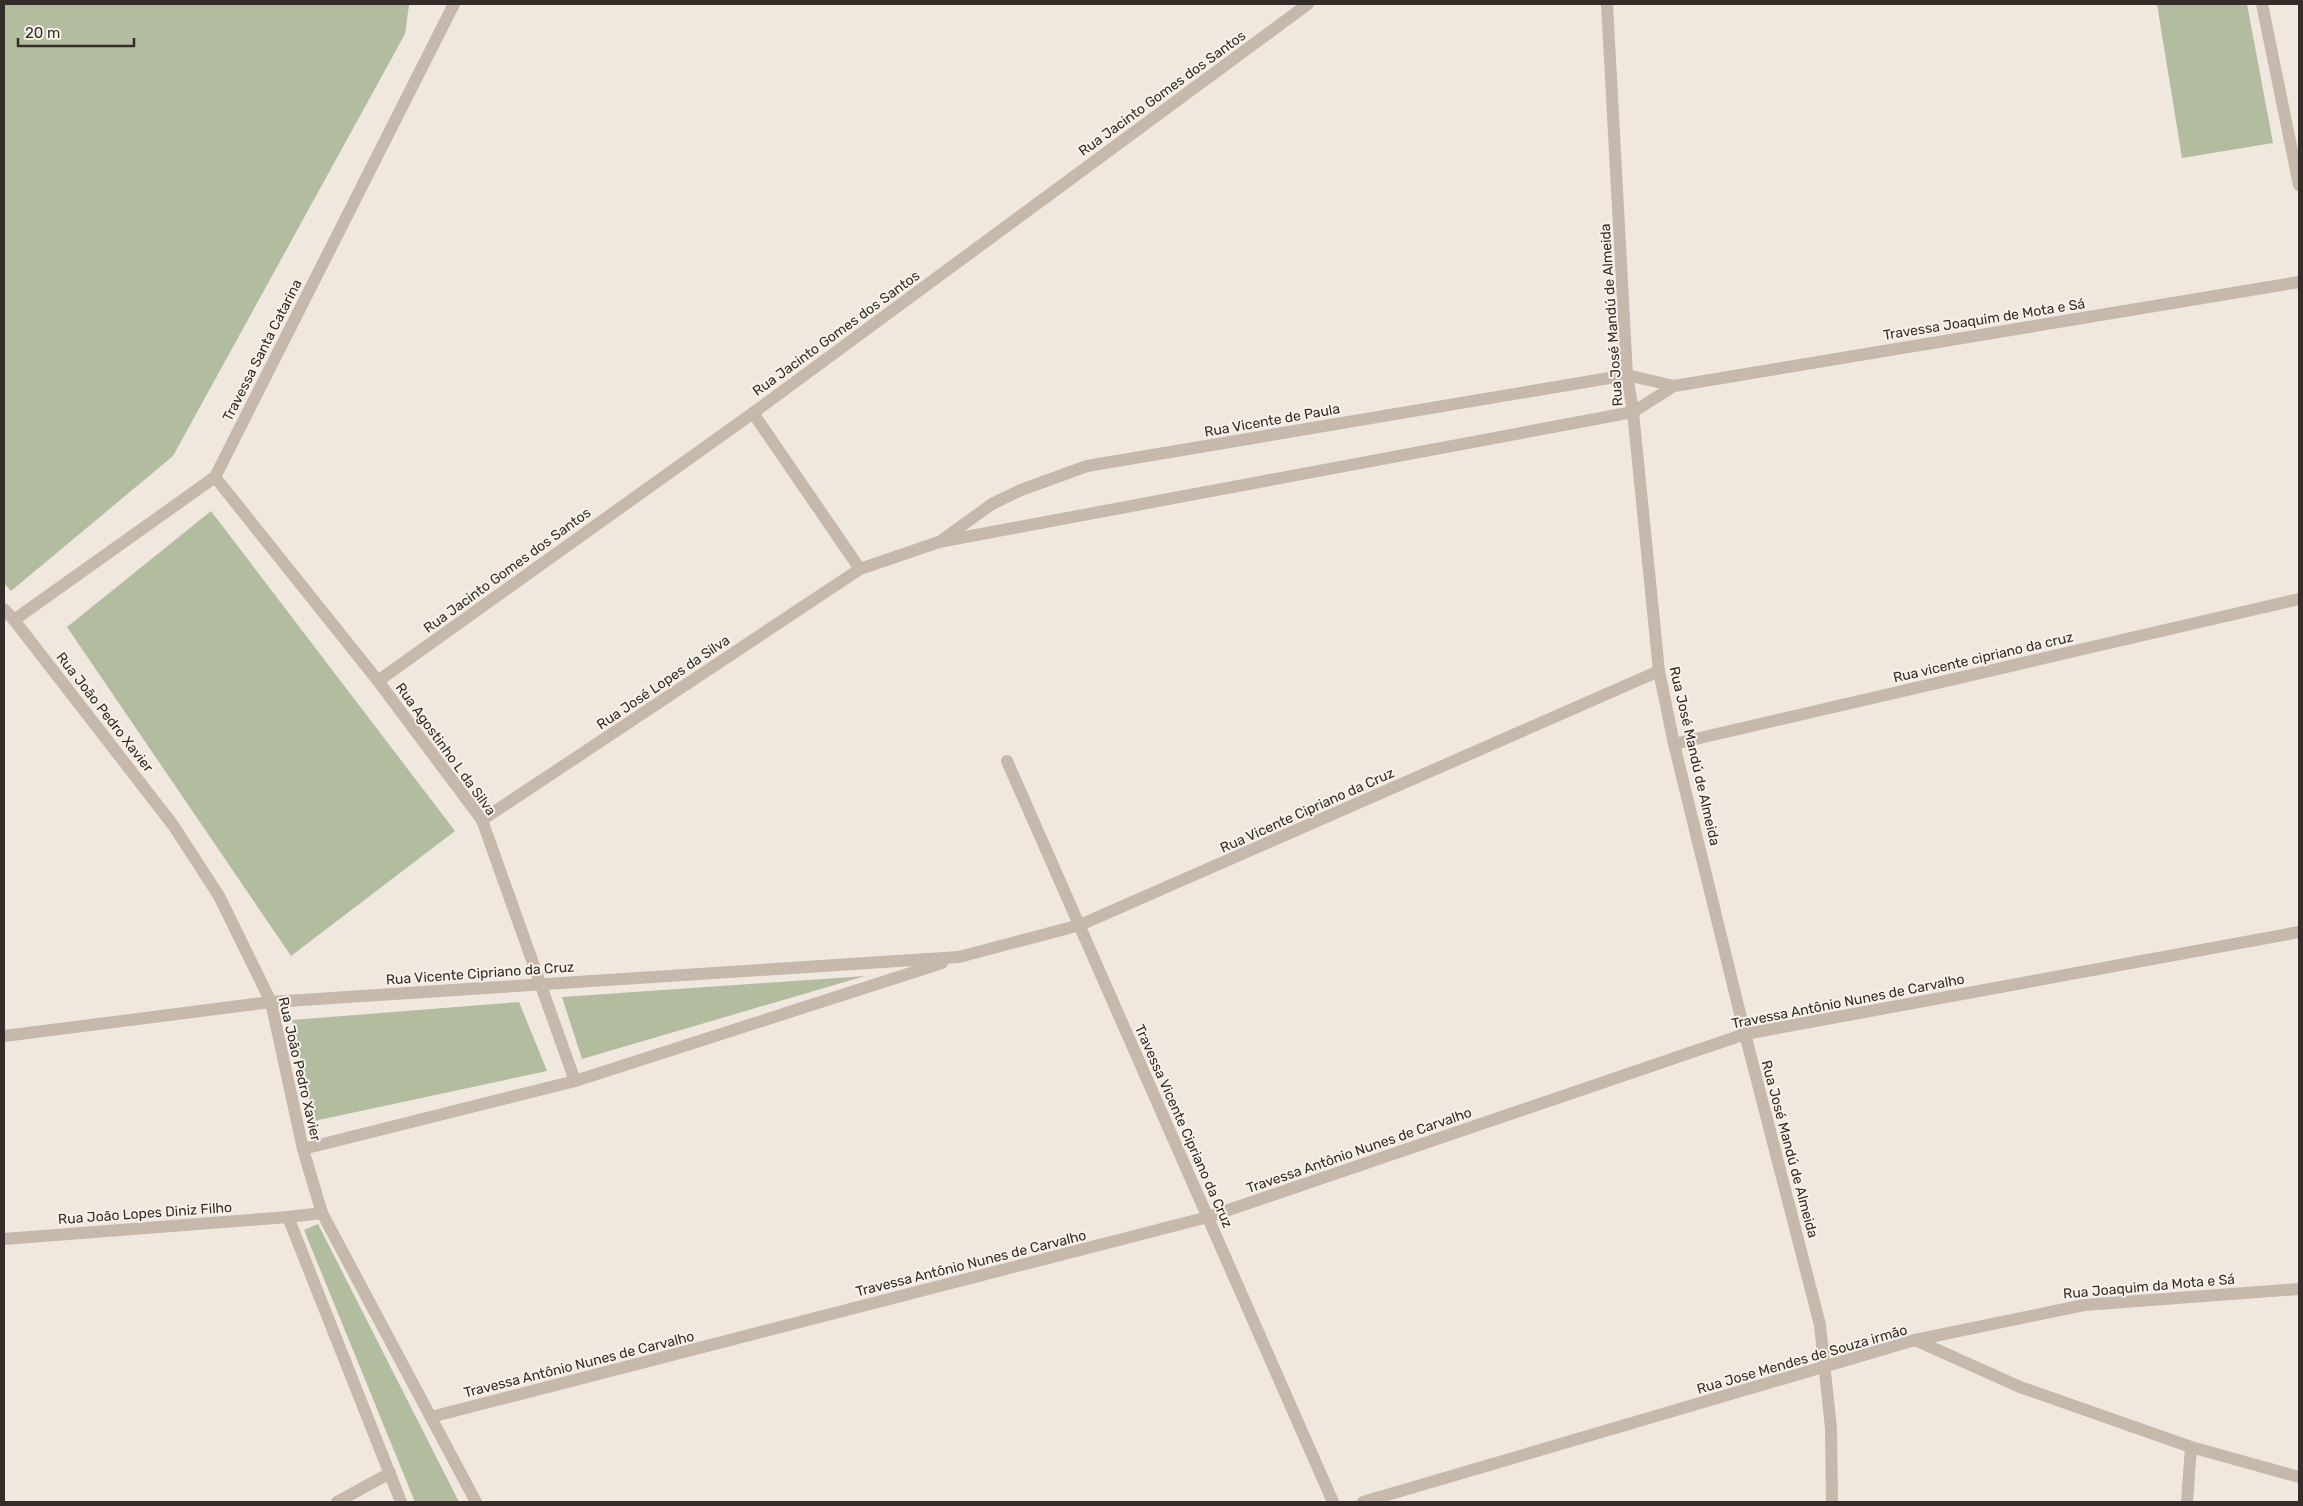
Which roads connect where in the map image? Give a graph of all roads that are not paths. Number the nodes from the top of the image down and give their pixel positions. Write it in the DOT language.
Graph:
graph roads {
  1 [pos="454,4"];
  2 [pos="1308,4"];
  3 [pos="1607,4"];
  4 [pos="2262,4"];
  5 [pos="2299,185"];
  6 [pos="2299,282"];
  7 [pos="1627,374"];
  8 [pos="1674,386"];
  9 [pos="1633,412"];
  10 [pos="753,413"];
  11 [pos="215,477"];
  12 [pos="939,542"];
  13 [pos="860,568"];
  14 [pos="2299,598"];
  15 [pos="4,610"];
  16 [pos="14,620"];
  17 [pos="1659,671"];
  18 [pos="378,681"];
  19 [pos="1674,744"];
  20 [pos="1008,761"];
  21 [pos="482,820"];
  22 [pos="1080,925"];
  23 [pos="2299,932"];
  24 [pos="959,957"];
  25 [pos="540,984"];
  26 [pos="271,1002"];
  27 [pos="1745,1034"];
  28 [pos="4,1036"];
  29 [pos="575,1081"];
  30 [pos="303,1149"];
  31 [pos="322,1212"];
  32 [pos="288,1217"];
  33 [pos="1208,1217"];
  34 [pos="4,1239"];
  35 [pos="2299,1288"];
  36 [pos="1915,1340"];
  37 [pos="1826,1367"];
  38 [pos="431,1417"];
  39 [pos="2190,1447"];
  40 [pos="390,1473"];
  41 [pos="2299,1477"];
  42 [pos="337,1502"];
  43 [pos="401,1502"];
  44 [pos="476,1502"];
  45 [pos="1333,1502"];
  46 [pos="1363,1502"];
  47 [pos="1832,1502"];
  48 [pos="2187,1502"];
  1 -- 11 [label="street, Travessa Santa Catarina"];
  2 -- 10 [label="street, Rua Jacinto Gomes dos Santos"];
  3 -- 7 [label="street, Rua José Mandú de Almeida"];
  4 -- 5 [label="street"];
  6 -- 8 [label="street, Travessa Joaquim de Mota e Sá"];
  7 -- 8 [label="street, Travessa Joaquim de Mota e Sá"];
  7 -- 9 [label="street, Rua José Mandú de Almeida"];
  7 -- 12 [label="street, Rua Vicente de Paula"];
  8 -- 9 [label="street, Travessa Joaquim de Mota e Sá"];
  9 -- 12 [label="street, Rua Vicente de Paula"];
  9 -- 17 [label="street, Rua José Mandú de Almeida"];
  10 -- 13 [label="street"];
  10 -- 18 [label="street, Rua Jacinto Gomes dos Santos"];
  11 -- 16 [label="street, Travessa Santa Catarina"];
  11 -- 18 [label="street, Rua Agostinho L da Silva"];
  12 -- 13 [label="street, Rua Vicente de Paula"];
  13 -- 21 [label="street, Rua José Lopes da Silva"];
  14 -- 19 [label="street, Rua vicente cipriano da cruz"];
  15 -- 16 [label="street"];
  16 -- 26 [label="street, Rua João Pedro Xavier"];
  17 -- 19 [label="street, Rua José Mandú de Almeida"];
  17 -- 22 [label="street, Rua Vicente Cipriano da Cruz"];
  18 -- 21 [label="street, Rua Agostinho L da Silva"];
  19 -- 27 [label="street, Rua José Mandú de Almeida"];
  20 -- 22 [label="street, Travessa Vicente Cipriano da Cruz"];
  21 -- 25 [label="street, Rua Agostinho L da Silva"];
  22 -- 24 [label="street, Rua Vicente Cipriano da Cruz"];
  22 -- 33 [label="street, Travessa Vicente Cipriano da Cruz"];
  23 -- 27 [label="street, Travessa Antônio Nunes de Carvalho"];
  24 -- 25 [label="street, Rua Vicente Cipriano da Cruz"];
  24 -- 29 [label="street, Rua Vicente Cipriano da Cruz"];
  25 -- 26 [label="street, Rua Vicente Cipriano da Cruz"];
  25 -- 29 [label="street, Rua Agostinho L da Silva"];
  26 -- 28 [label="street, Rua Vicente Cipriano da Cruz"];
  26 -- 30 [label="street, Rua João Pedro Xavier"];
  27 -- 33 [label="street, Travessa Antônio Nunes de Carvalho"];
  27 -- 37 [label="street, Rua José Mandú de Almeida"];
  29 -- 30 [label="street, Rua Vicente Cipriano da Cruz"];
  30 -- 31 [label="street, Rua João Pedro Xavier"];
  31 -- 32 [label="street, Rua João Lopes Diniz Filho"];
  31 -- 38 [label="street, Rua João Pedro Xavier"];
  32 -- 34 [label="street, Rua João Lopes Diniz Filho"];
  32 -- 40 [label="street"];
  33 -- 38 [label="street, Travessa Antônio Nunes de Carvalho"];
  33 -- 45 [label="street, Travessa Vicente Cipriano da Cruz"];
  35 -- 36 [label="street, Rua Joaquim da Mota e Sá"];
  36 -- 37 [label="street, Rua Jose Mendes de Souza irmão"];
  36 -- 39 [label="street, Rua Jose Mendes de Souza irmão"];
  37 -- 46 [label="street, Rua Jose Mendes de Souza irmão"];
  37 -- 47 [label="street, Rua José Mandú de Almeida"];
  38 -- 44 [label="street, Rua João Pedro Xavier"];
  39 -- 41 [label="street, Rua Jose Mendes de Souza irmão"];
  39 -- 48 [label="street"];
  40 -- 42 [label="street"];
  40 -- 43 [label="street"];
}
